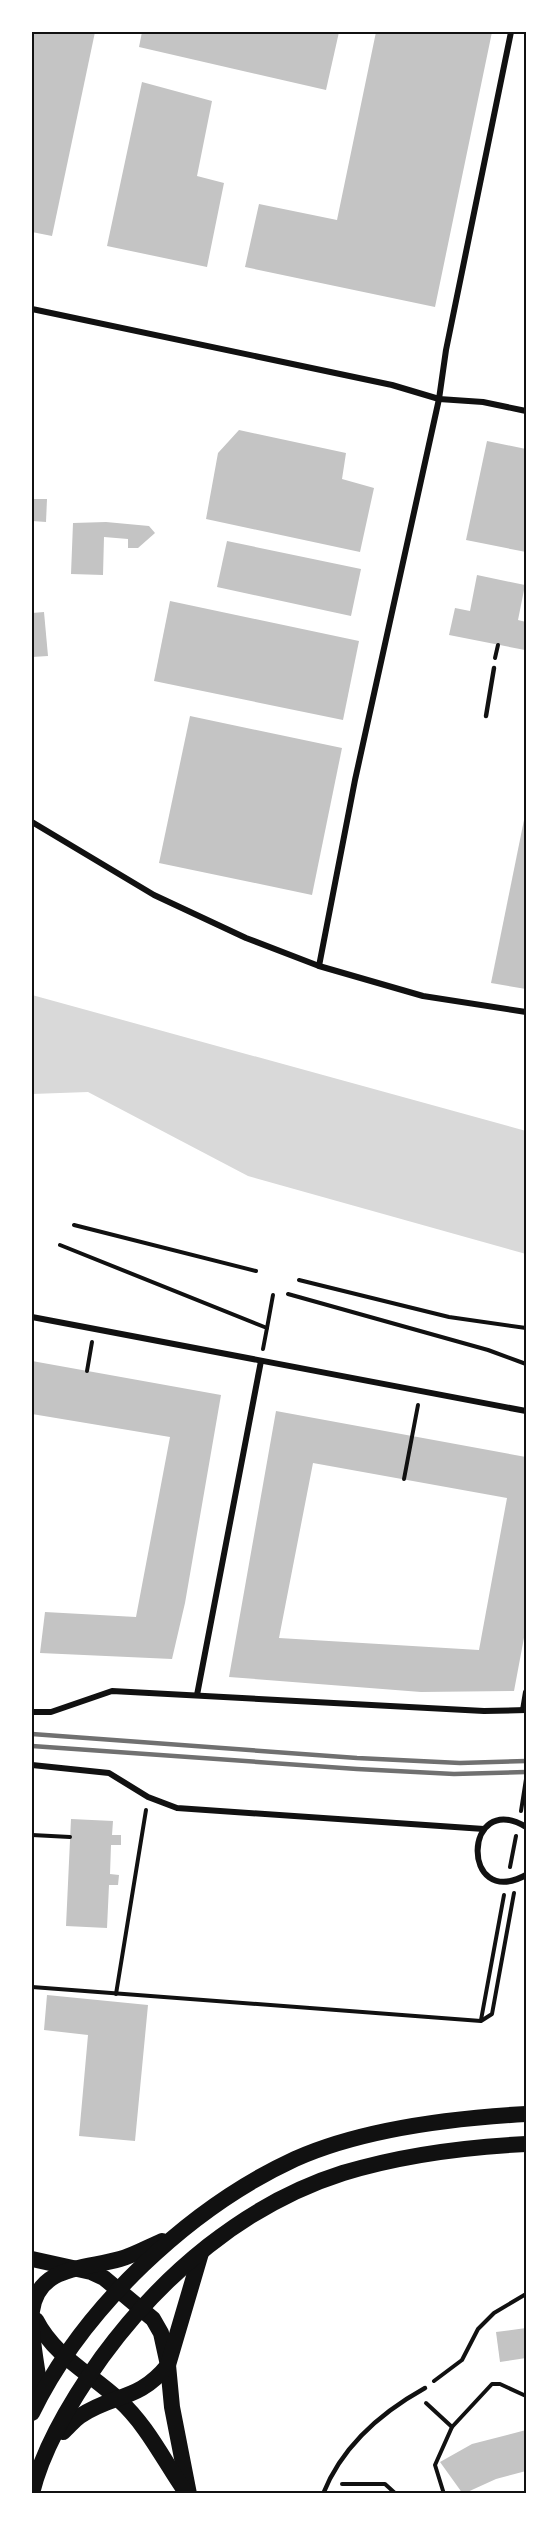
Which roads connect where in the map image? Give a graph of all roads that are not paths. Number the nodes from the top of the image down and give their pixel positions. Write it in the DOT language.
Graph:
graph roads {
  1 [pos="511,32"];
  2 [pos="32,309"];
  3 [pos="439,399"];
  4 [pos="526,411"];
  5 [pos="494,668"];
  6 [pos="486,716"];
  7 [pos="32,822"];
  8 [pos="319,966"];
  9 [pos="526,1012"];
  10 [pos="32,1317"];
  11 [pos="261,1361"];
  12 [pos="526,1411"];
  13 [pos="526,1692"];
  14 [pos="197,1695"];
  15 [pos="525,1710"];
  16 [pos="32,1712"];
  17 [pos="32,1765"];
  18 [pos="526,1827"];
  19 [pos="484,1829"];
  20 [pos="526,1875"];
  21 [pos="526,2114"];
  22 [pos="526,2144"];
  23 [pos="177,2235"];
  24 [pos="201,2253"];
  25 [pos="32,2259"];
  26 [pos="72,2268"];
  27 [pos="119,2289"];
  28 [pos="140,2308"];
  29 [pos="32,2311"];
  30 [pos="65,2358"];
  31 [pos="168,2365"];
  32 [pos="88,2376"];
  33 [pos="425,2388"];
  34 [pos="41,2394"];
  35 [pos="119,2399"];
  36 [pos="32,2413"];
  37 [pos="50,2446"];
  38 [pos="32,2493"];
  39 [pos="188,2493"];
  40 [pos="322,2493"];
  1 -- 3 [label="street"];
  2 -- 3 [label="street"];
  3 -- 4 [label="street"];
  3 -- 8 [label="street"];
  5 -- 6 [label="lane"];
  7 -- 8 [label="street"];
  8 -- 9 [label="street"];
  10 -- 11 [label="street"];
  11 -- 12 [label="street"];
  11 -- 14 [label="street"];
  13 -- 15 [label="street"];
  14 -- 15 [label="street"];
  14 -- 16 [label="street"];
  17 -- 19 [label="street"];
  18 -- 19 [label="street"];
  19 -- 20 [label="street"];
  21 -- 23 [label="highway"];
  22 -- 24 [label="highway"];
  23 -- 26 [label="highway"];
  23 -- 27 [label="highway"];
  24 -- 28 [label="highway"];
  24 -- 31 [label="highway"];
  25 -- 26 [label="highway"];
  26 -- 27 [label="highway"];
  26 -- 29 [label="highway"];
  27 -- 28 [label="highway"];
  27 -- 30 [label="highway"];
  28 -- 31 [label="highway"];
  28 -- 32 [label="highway"];
  29 -- 30 [label="highway"];
  29 -- 34 [label="highway"];
  30 -- 32 [label="highway"];
  30 -- 34 [label="highway"];
  31 -- 35 [label="highway"];
  31 -- 39 [label="highway"];
  32 -- 35 [label="highway"];
  32 -- 37 [label="highway"];
  33 -- 40 [label="lane"];
  34 -- 36 [label="highway"];
  35 -- 37 [label="highway"];
  35 -- 39 [label="highway"];
  37 -- 38 [label="highway"];
}
